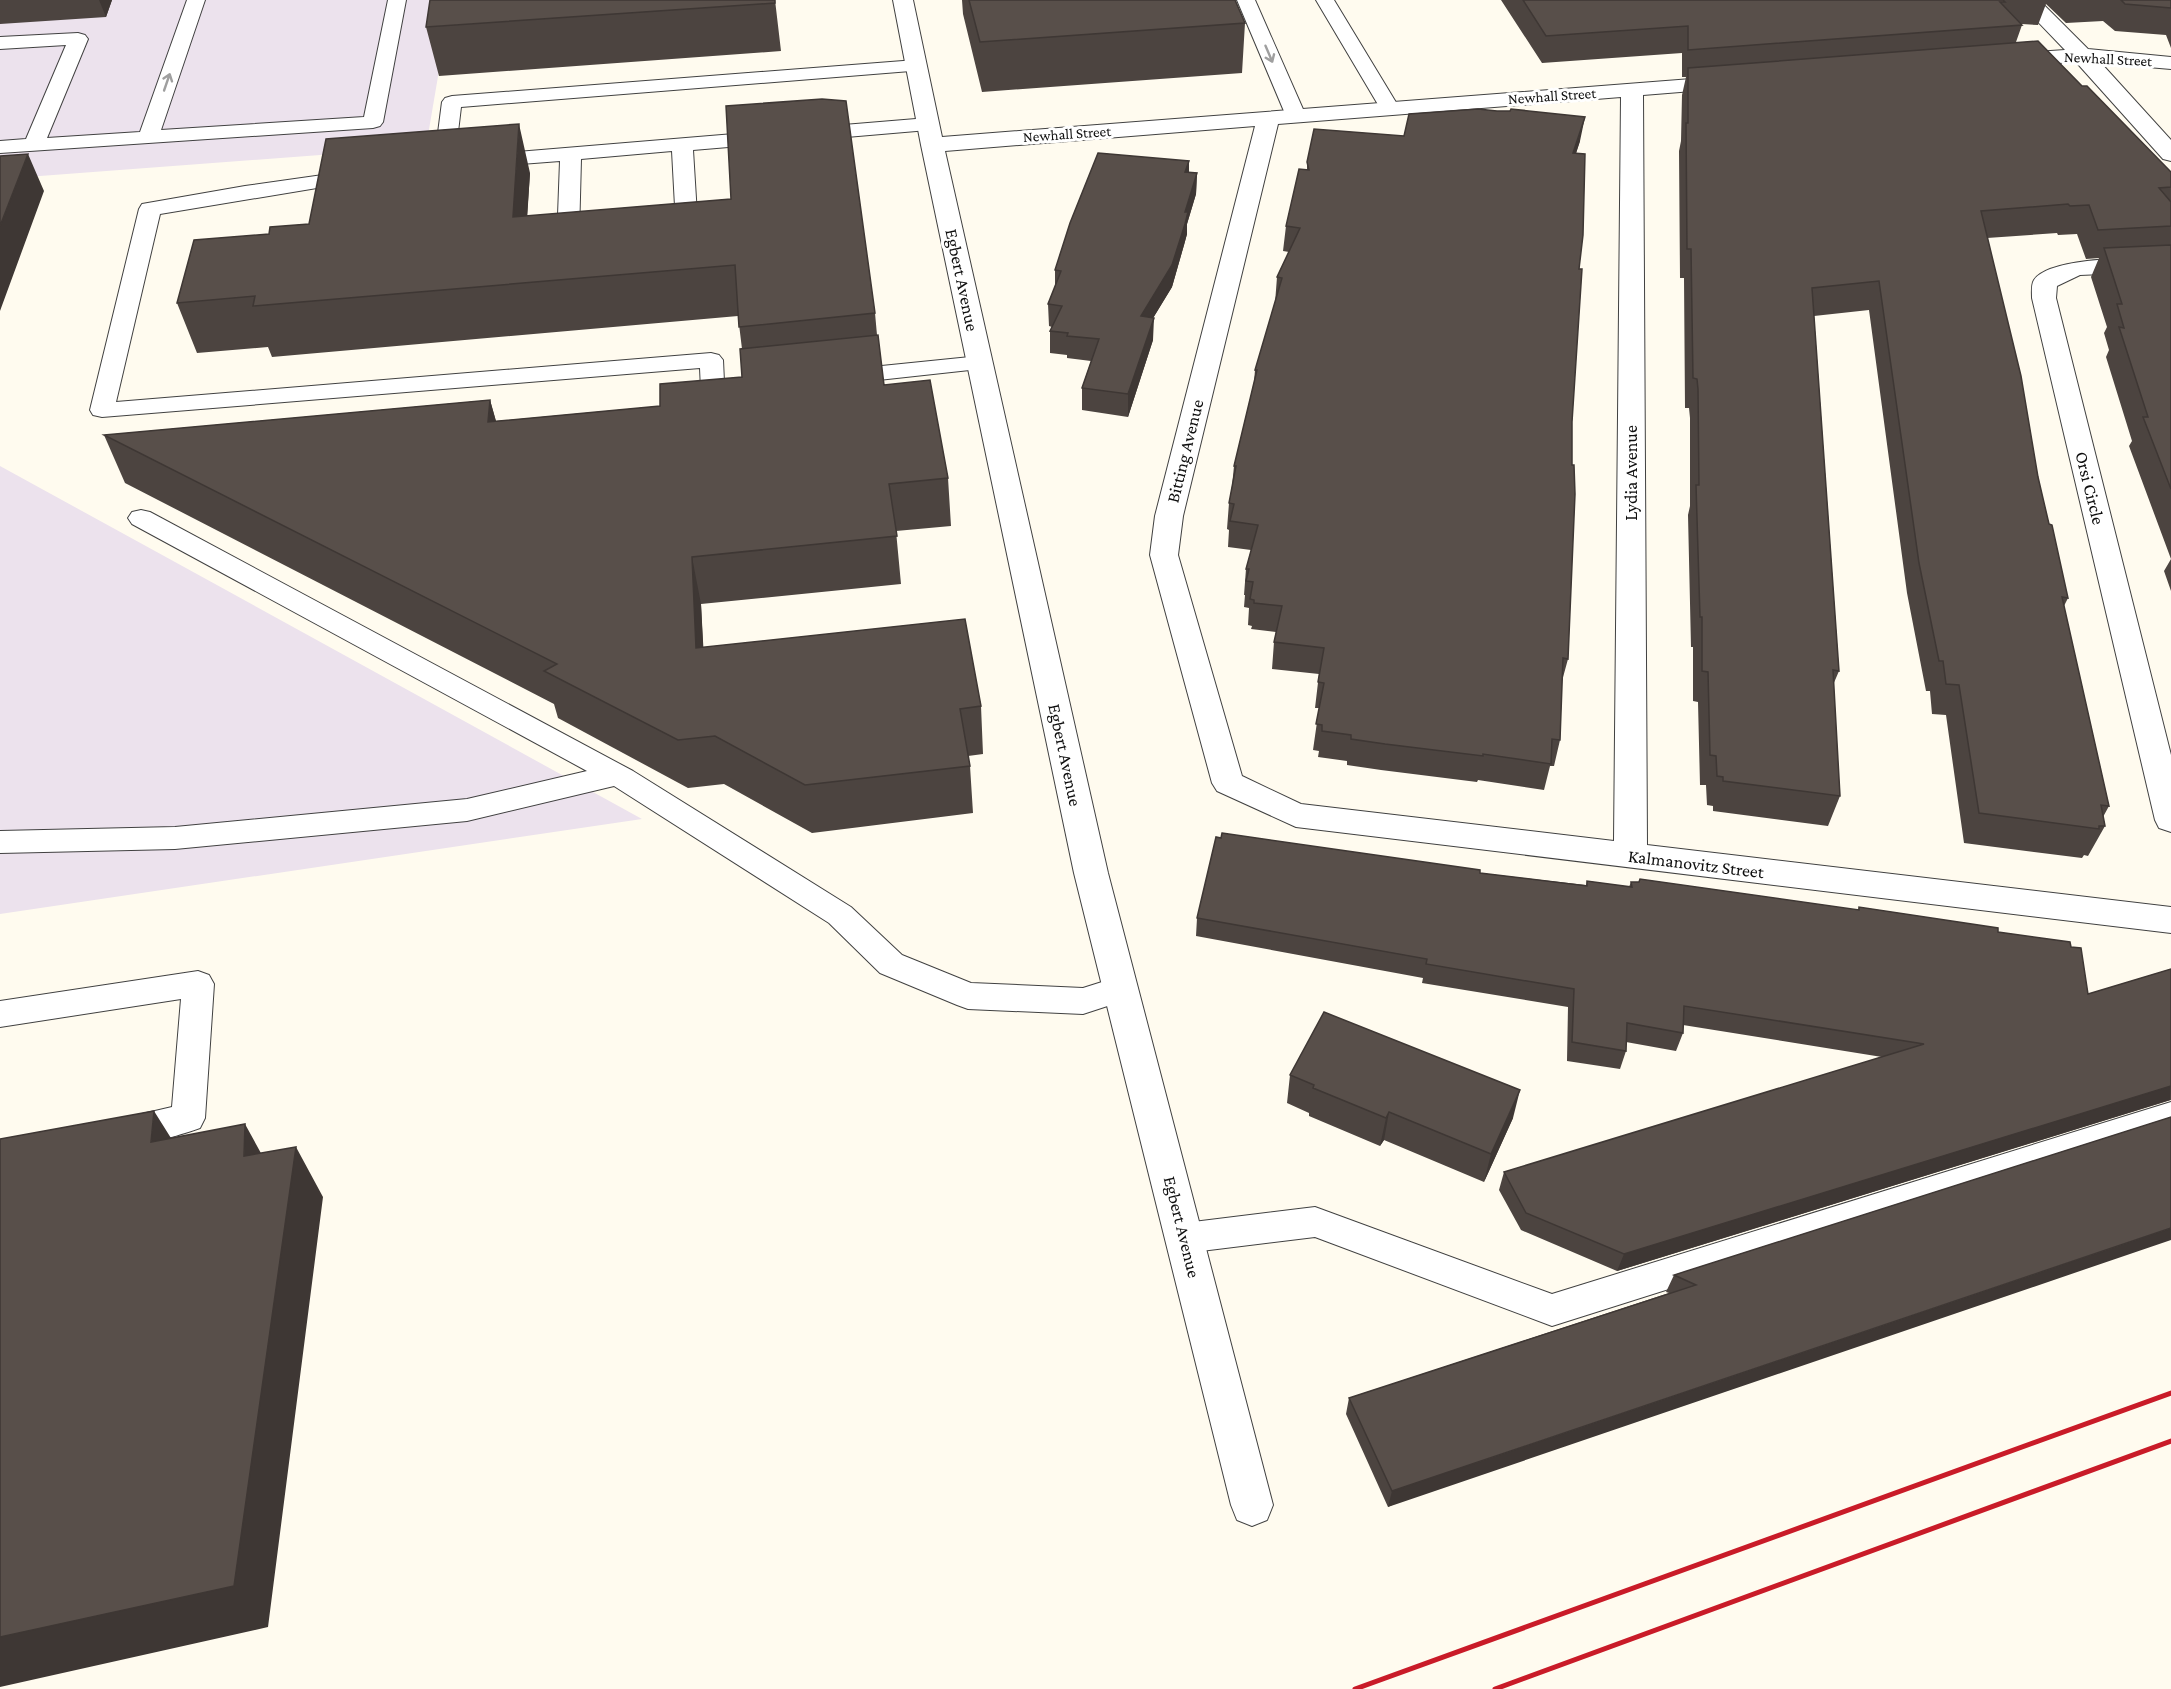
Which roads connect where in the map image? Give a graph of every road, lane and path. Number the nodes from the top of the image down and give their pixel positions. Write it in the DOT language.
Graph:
graph roads {
  1 [pos="196,0"];
  2 [pos="398,0"];
  3 [pos="903,0"];
  4 [pos="1246,0"];
  5 [pos="1325,0"];
  6 [pos="2026,0"];
  7 [pos="0,43"];
  8 [pos="2082,55"];
  9 [pos="1988,62"];
  10 [pos="2171,63"];
  11 [pos="916,66"];
  12 [pos="1751,81"];
  13 [pos="1632,90"];
  14 [pos="1390,109"];
  15 [pos="1296,116"];
  16 [pos="1268,118"];
  17 [pos="930,134"];
  18 [pos="148,137"];
  19 [pos="34,144"];
  20 [pos="682,144"];
  21 [pos="0,147"];
  22 [pos="571,153"];
  23 [pos="2171,154"];
  24 [pos="444,164"];
  25 [pos="421,167"];
  26 [pos="374,174"];
  27 [pos="651,234"];
  28 [pos="603,238"];
  29 [pos="2171,264"];
  30 [pos="980,363"];
  31 [pos="818,379"];
  32 [pos="771,384"];
  33 [pos="141,518"];
  34 [pos="617,775"];
  35 [pos="1228,783"];
  36 [pos="2171,820"];
  37 [pos="0,842"];
  38 [pos="1630,856"];
  39 [pos="2171,920"];
  40 [pos="1121,989"];
  41 [pos="0,1014"];
  42 [pos="2171,1116"];
  43 [pos="94,1137"];
  44 [pos="1185,1238"];
  45 [pos="1252,1505"];
  18 -- 1 [label="lane, one-way"];
  2 -- 18 [label="lane"];
  3 -- 11 [label="street, Egbert Avenue"];
  4 -- 15 [label="lane, one-way"];
  5 -- 14 [label="lane"];
  6 -- 8 [label="street"];
  7 -- 19 [label="lane"];
  8 -- 9 [label="street, Newhall Street"];
  8 -- 10 [label="street, Newhall Street"];
  8 -- 23 [label="street"];
  11 -- 17 [label="street, Egbert Avenue"];
  11 -- 24 [label="lane"];
  12 -- 13 [label="street, Newhall Street"];
  13 -- 14 [label="street, Newhall Street"];
  13 -- 38 [label="street, Lydia Avenue"];
  14 -- 15 [label="street, Newhall Street"];
  15 -- 16 [label="street, Newhall Street"];
  16 -- 17 [label="street, Newhall Street"];
  16 -- 35 [label="street, Bitting Avenue"];
  17 -- 20 [label="lane"];
  17 -- 30 [label="street, Egbert Avenue"];
  18 -- 19 [label="lane"];
  19 -- 21 [label="lane"];
  20 -- 22 [label="lane"];
  20 -- 27 [label="lane"];
  22 -- 24 [label="lane"];
  22 -- 28 [label="lane"];
  24 -- 25 [label="lane"];
  26 -- 32 [label="lane"];
  29 -- 36 [label="street, Orsi Circle"];
  30 -- 31 [label="lane"];
  30 -- 40 [label="street, Egbert Avenue"];
  33 -- 34 [label="lane"];
  34 -- 37 [label="lane"];
  34 -- 40 [label="lane"];
  35 -- 38 [label="street, Kalmanovitz Street"];
  38 -- 39 [label="street, Kalmanovitz Street"];
  40 -- 44 [label="street, Egbert Avenue"];
  41 -- 43 [label="lane"];
  42 -- 44 [label="lane"];
  44 -- 45 [label="street, Egbert Avenue"];
}
